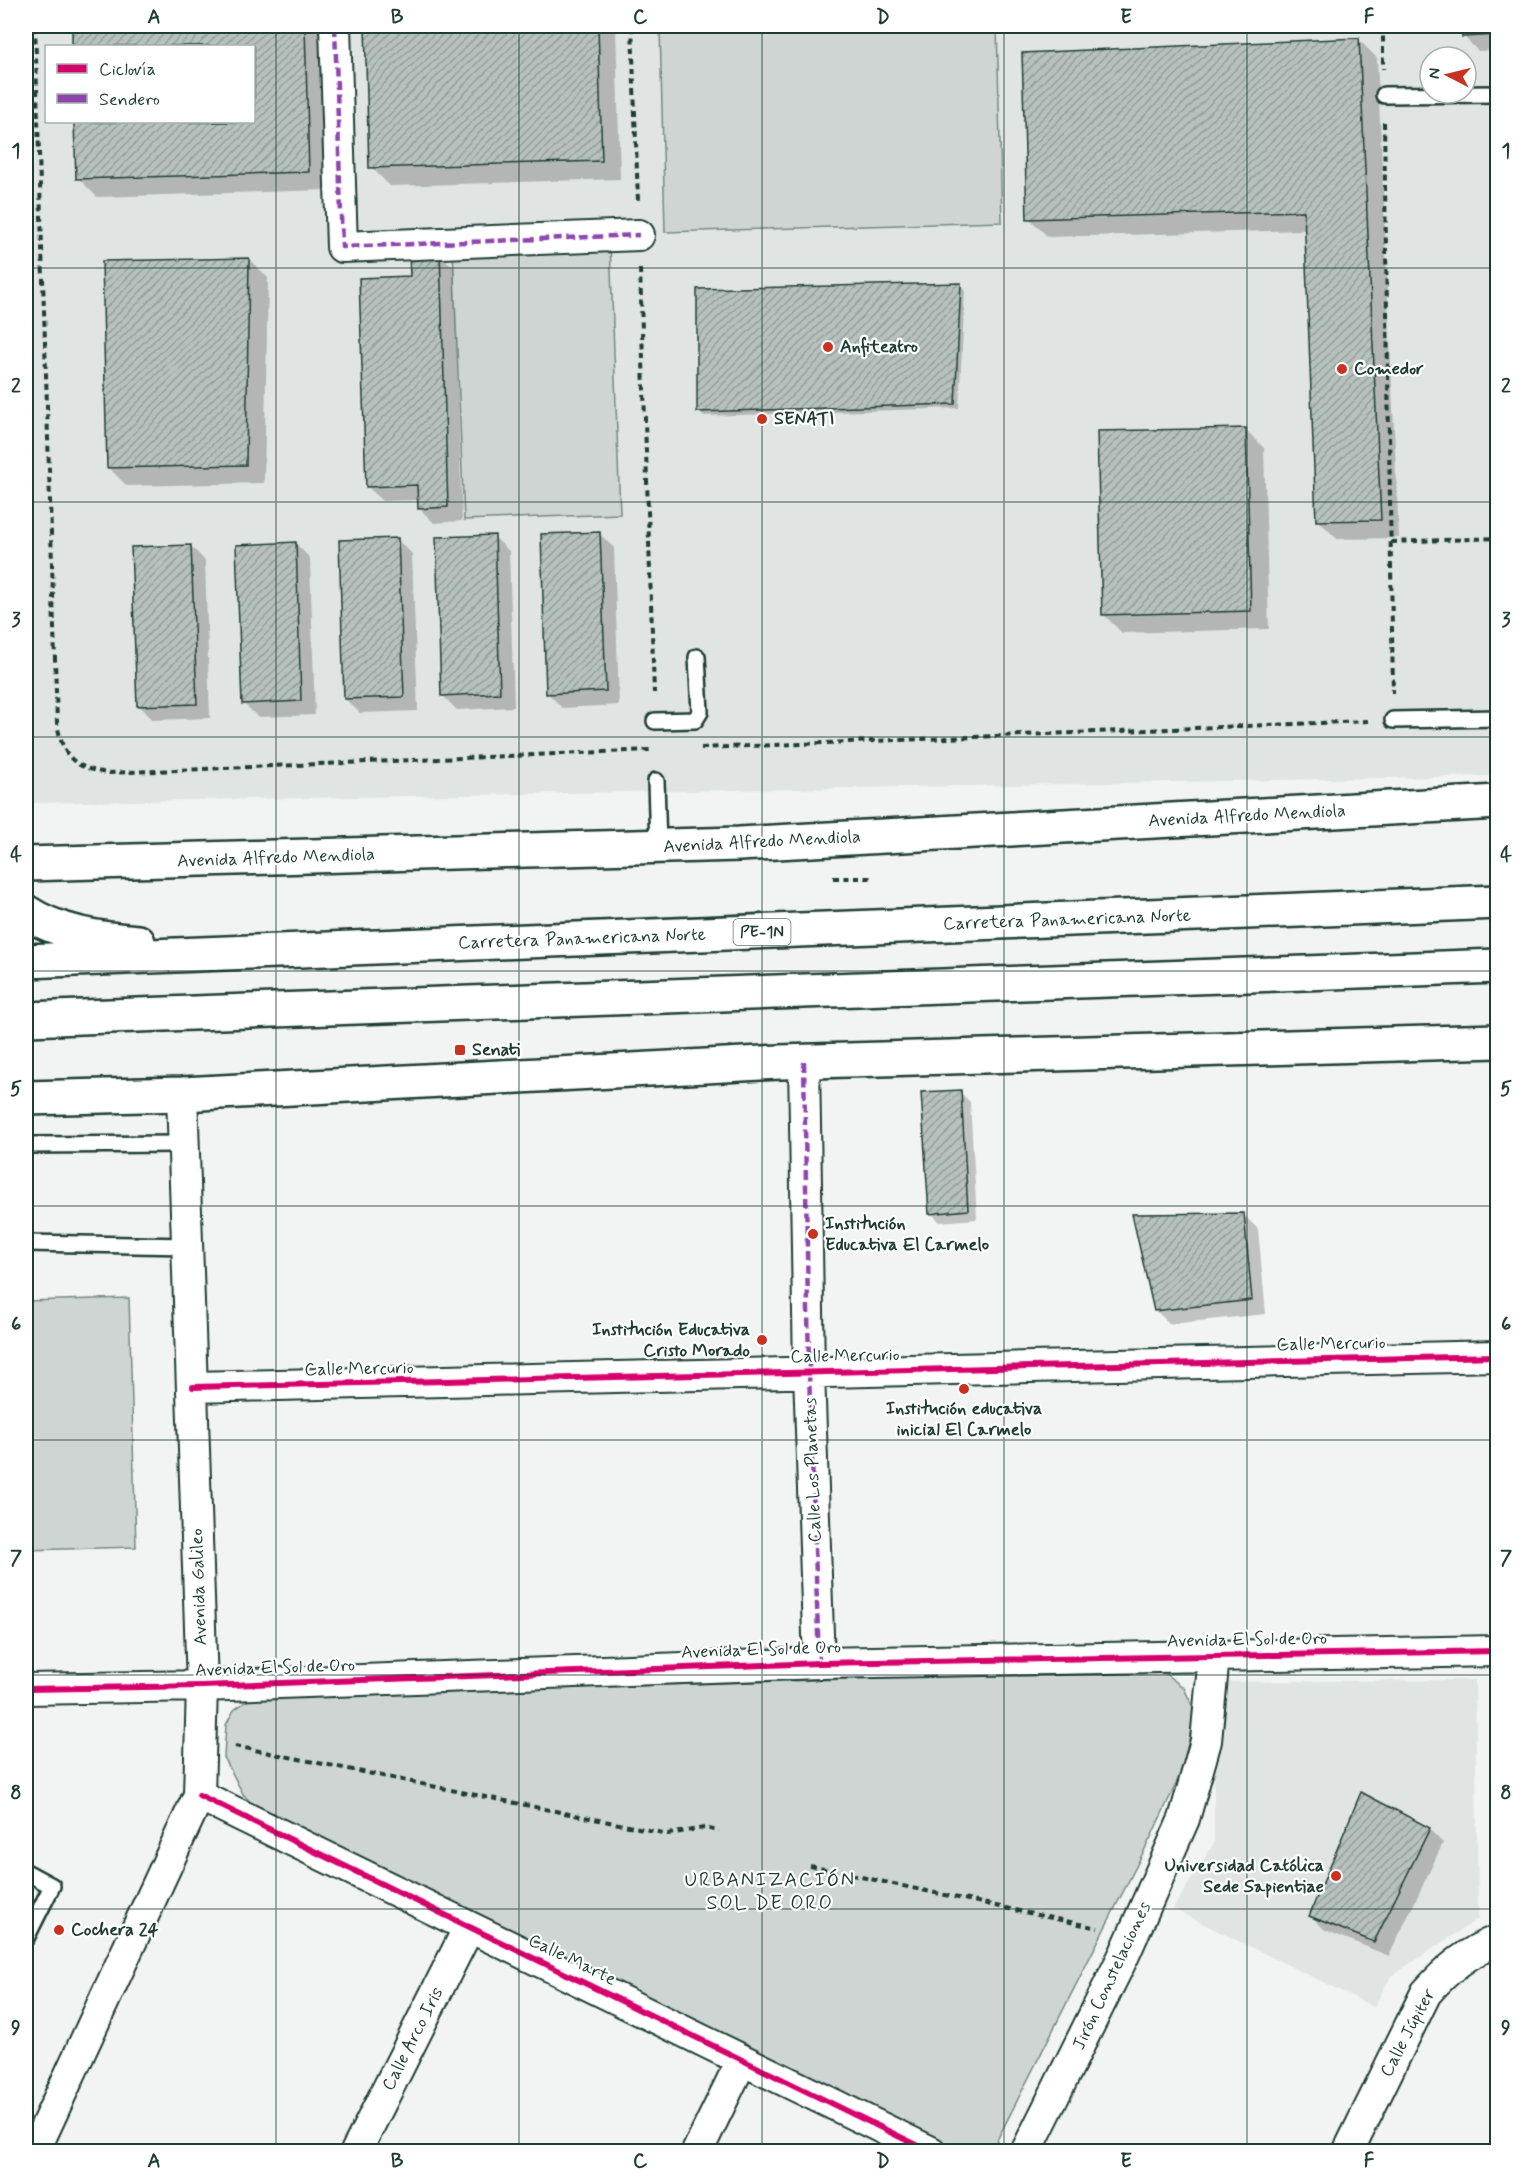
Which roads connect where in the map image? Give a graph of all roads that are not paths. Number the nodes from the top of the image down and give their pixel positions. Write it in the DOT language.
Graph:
graph roads {
  1 [pos="335,26"];
  2 [pos="1497,94"];
  3 [pos="1384,95"];
  4 [pos="639,235"];
  5 [pos="697,657"];
  6 [pos="1497,718"];
  7 [pos="1394,720"];
  8 [pos="655,721"];
  9 [pos="656,781"];
  10 [pos="1497,802"];
  11 [pos="658,847"];
  12 [pos="26,864"];
  13 [pos="1497,902"];
  14 [pos="26,912"];
  15 [pos="272,952"];
  16 [pos="26,961"];
  17 [pos="1497,966"];
  18 [pos="26,1019"];
  19 [pos="1497,1041"];
  20 [pos="804,1062"];
  21 [pos="182,1094"];
  22 [pos="26,1098"];
  23 [pos="184,1144"];
  24 [pos="26,1145"];
  25 [pos="26,1243"];
  26 [pos="188,1246"];
  27 [pos="1497,1356"];
  28 [pos="809,1372"];
  29 [pos="193,1387"];
  30 [pos="1497,1651"];
  31 [pos="1214,1655"];
  32 [pos="819,1663"];
  33 [pos="202,1686"];
  34 [pos="26,1689"];
  35 [pos="199,1795"];
  36 [pos="26,1872"];
  37 [pos="469,1927"];
  38 [pos="26,1938"];
  39 [pos="1497,1940"];
  40 [pos="742,2060"];
  41 [pos="34,2151"];
  42 [pos="356,2151"];
  43 [pos="697,2151"];
  44 [pos="931,2151"];
  45 [pos="1026,2151"];
  46 [pos="1348,2151"];
  1 -- 4 [label="street"];
  2 -- 3 [label="lane"];
  5 -- 8 [label="lane"];
  6 -- 7 [label="lane"];
  9 -- 11 [label="lane"];
  10 -- 11 [label="main road, Avenida Alfredo Mendiola"];
  11 -- 12 [label="main road, Avenida Alfredo Mendiola"];
  13 -- 15 [label="main road, Carretera Panamericana Norte / PE-1N"];
  14 -- 15 [label="main road"];
  15 -- 16 [label="main road, Carretera Panamericana Norte / PE-1N"];
  17 -- 18 [label="main road"];
  19 -- 20 [label="main road"];
  20 -- 21 [label="main road"];
  20 -- 28 [label="street, Calle Los Planetas"];
  21 -- 22 [label="main road"];
  21 -- 23 [label="street, Avenida Galileo"];
  23 -- 24 [label="lane"];
  23 -- 26 [label="street, Avenida Galileo"];
  25 -- 26 [label="lane"];
  26 -- 29 [label="street, Avenida Galileo"];
  27 -- 28 [label="street, Calle Mercurio"];
  28 -- 29 [label="street, Calle Mercurio"];
  28 -- 32 [label="street, Calle Los Planetas"];
  29 -- 33 [label="street, Avenida Galileo"];
  30 -- 31 [label="street, Avenida El Sol de Oro"];
  31 -- 32 [label="street, Avenida El Sol de Oro"];
  31 -- 45 [label="street, Jirón Constelaciones"];
  32 -- 33 [label="street, Avenida El Sol de Oro"];
  33 -- 34 [label="street, Avenida El Sol de Oro"];
  33 -- 35 [label="street, Avenida Galileo"];
  35 -- 37 [label="street, Calle Marte"];
  35 -- 41 [label="street, Avenida Galileo"];
  36 -- 38 [label="lane"];
  37 -- 40 [label="street, Calle Marte"];
  37 -- 42 [label="street, Calle Arco Iris"];
  39 -- 46 [label="street, Calle Júpiter"];
  40 -- 43 [label="street"];
  40 -- 44 [label="street, Calle Marte"];
}
